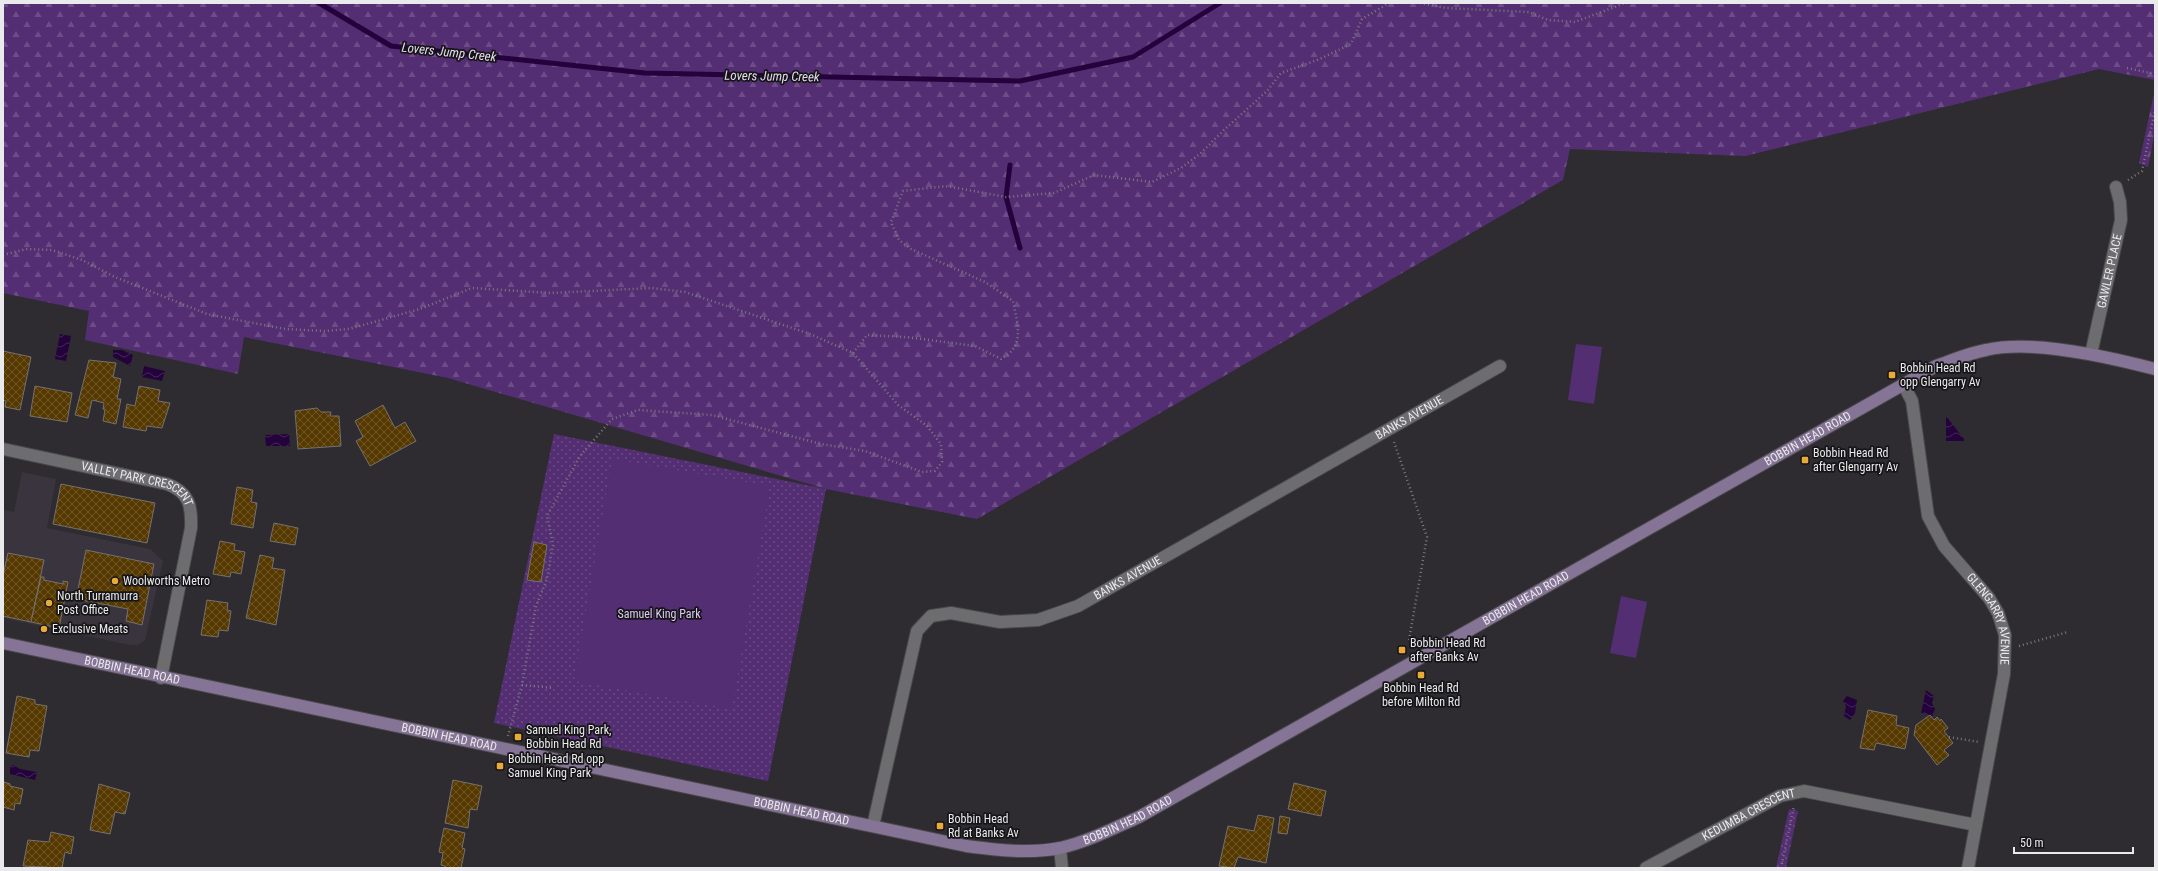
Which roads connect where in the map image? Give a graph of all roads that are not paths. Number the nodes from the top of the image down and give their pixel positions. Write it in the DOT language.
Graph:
graph roads {
  1 [pos="2116,187"];
  2 [pos="2091,354"];
  3 [pos="1500,366"];
  4 [pos="2155,370"];
  5 [pos="1903,384"];
  6 [pos="3,449"];
  7 [pos="3,644"];
  8 [pos="161,678"];
  9 [pos="1976,825"];
  10 [pos="873,826"];
  11 [pos="1060,848"];
  12 [pos="1062,868"];
  13 [pos="1646,868"];
  14 [pos="1968,868"];
  1 -- 2 [label="street, GAWLER PLACE"];
  2 -- 4 [label="main road, BOBBIN HEAD ROAD"];
  2 -- 5 [label="main road, BOBBIN HEAD ROAD"];
  3 -- 10 [label="street, BANKS AVENUE"];
  5 -- 9 [label="street, GLENGARRY AVENUE"];
  5 -- 11 [label="main road, BOBBIN HEAD ROAD"];
  6 -- 8 [label="street, VALLEY PARK CRESCENT"];
  7 -- 8 [label="main road, BOBBIN HEAD ROAD"];
  8 -- 10 [label="main road, BOBBIN HEAD ROAD"];
  9 -- 13 [label="street, KEDUMBA CRESCENT"];
  9 -- 14 [label="street, GLENGARRY AVENUE"];
  10 -- 11 [label="main road, BOBBIN HEAD ROAD"];
  11 -- 12 [label="street"];
}
